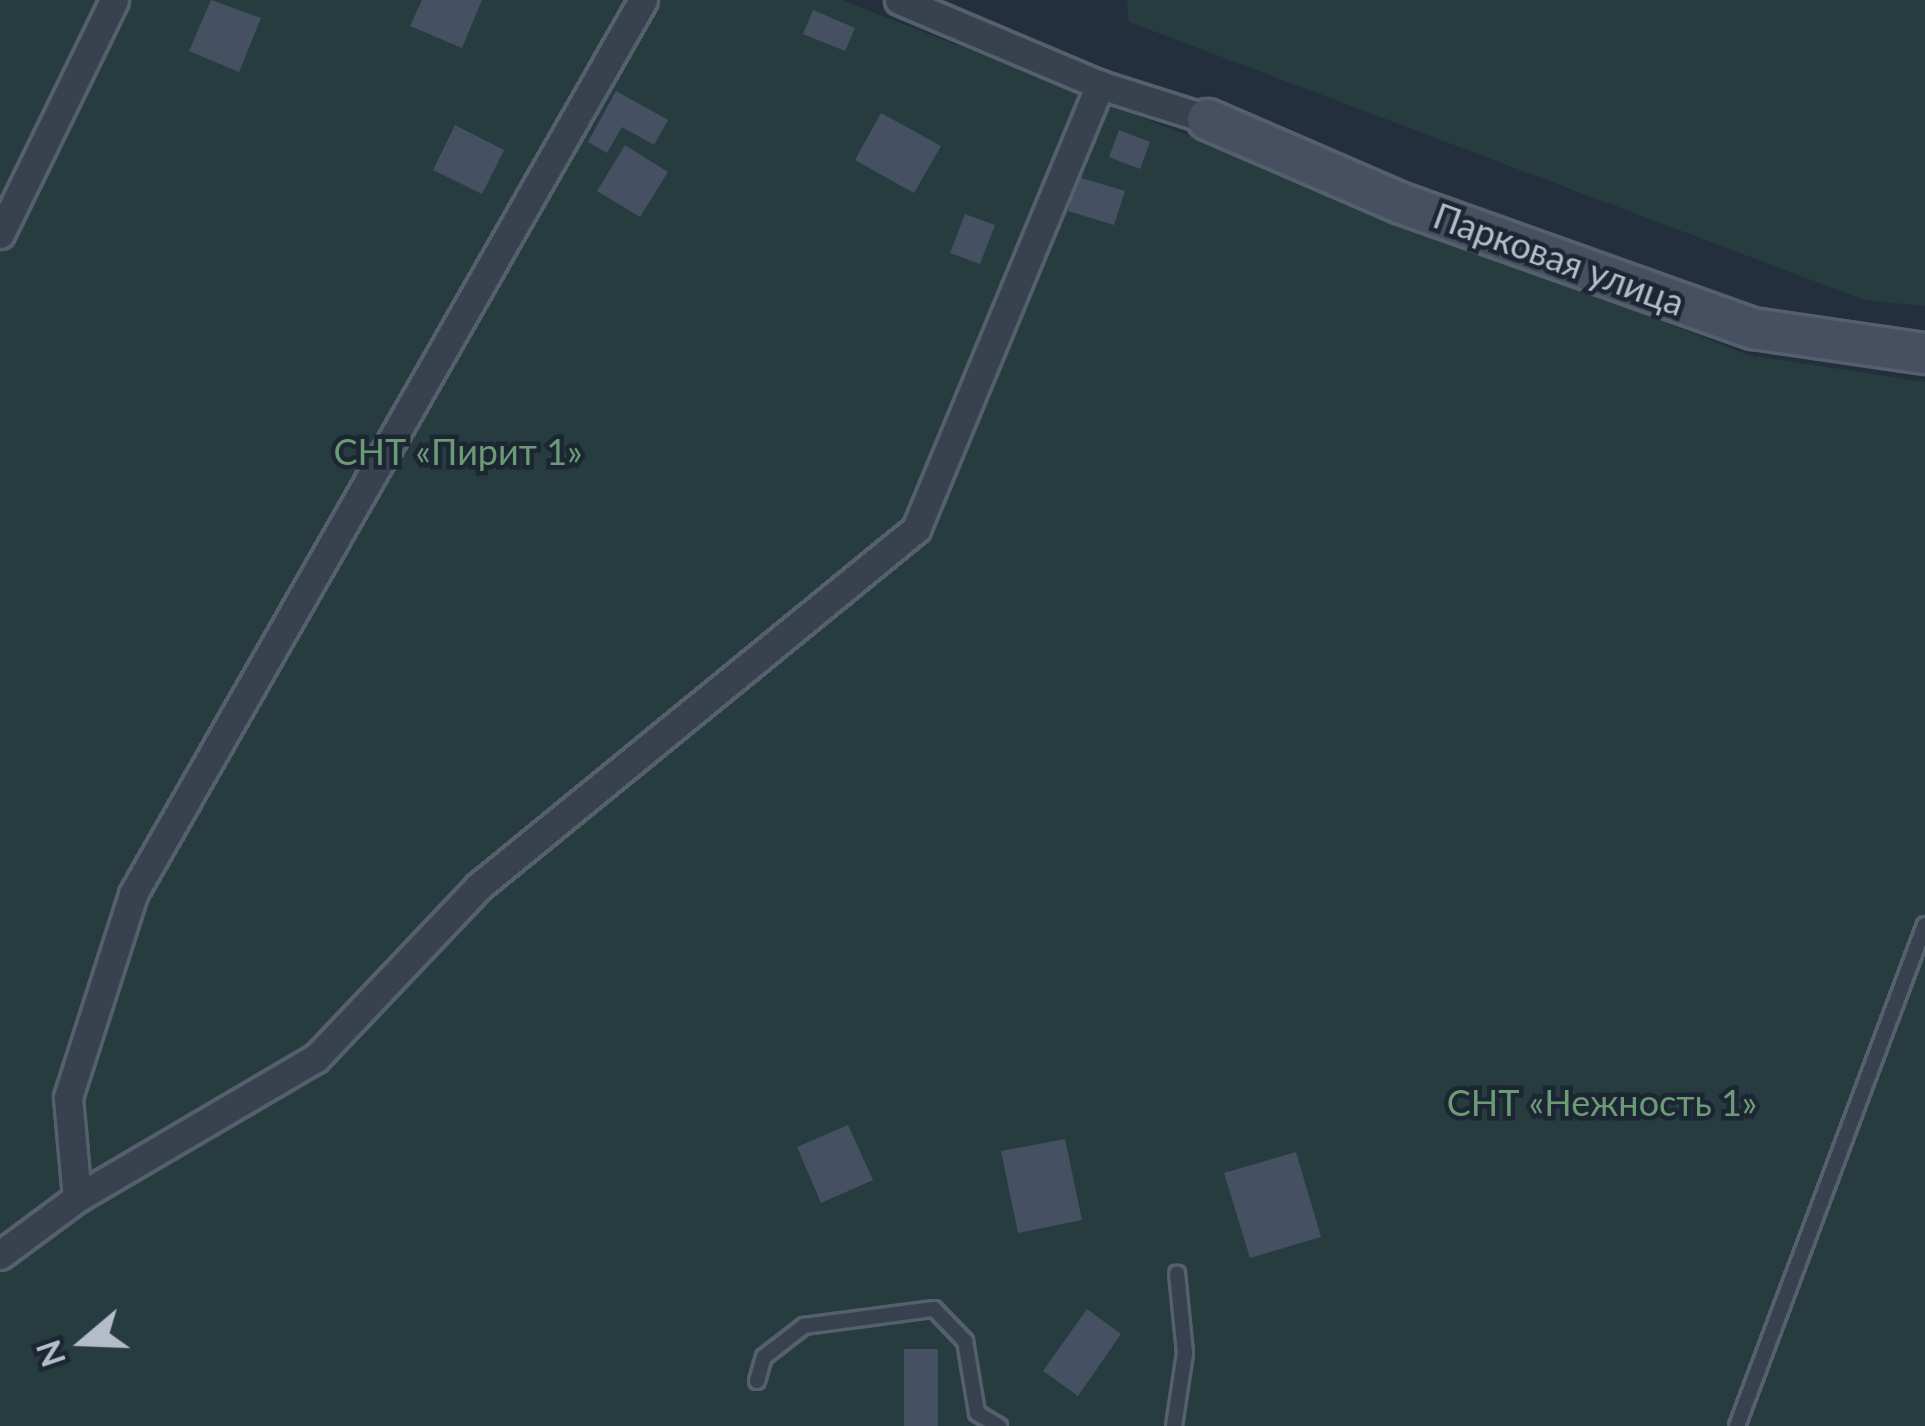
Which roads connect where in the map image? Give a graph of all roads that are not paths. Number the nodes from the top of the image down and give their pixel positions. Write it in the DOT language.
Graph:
graph roads {
  1 [pos="114,0"];
  2 [pos="643,0"];
  3 [pos="899,0"];
  4 [pos="1100,85"];
  5 [pos="1207,119"];
  6 [pos="0,234"];
  7 [pos="1925,353"];
  8 [pos="1925,925"];
  9 [pos="77,1198"];
  10 [pos="0,1255"];
  11 [pos="1177,1273"];
  12 [pos="757,1381"];
  13 [pos="999,1426"];
  14 [pos="1174,1426"];
  15 [pos="1737,1426"];
  1 -- 6 [label="street"];
  2 -- 9 [label="street"];
  3 -- 4 [label="street"];
  4 -- 5 [label="street"];
  4 -- 9 [label="street"];
  5 -- 7 [label="street, Парковая улица"];
  8 -- 15 [label="lane"];
  9 -- 10 [label="street"];
  11 -- 14 [label="lane"];
  12 -- 13 [label="lane"];
}
